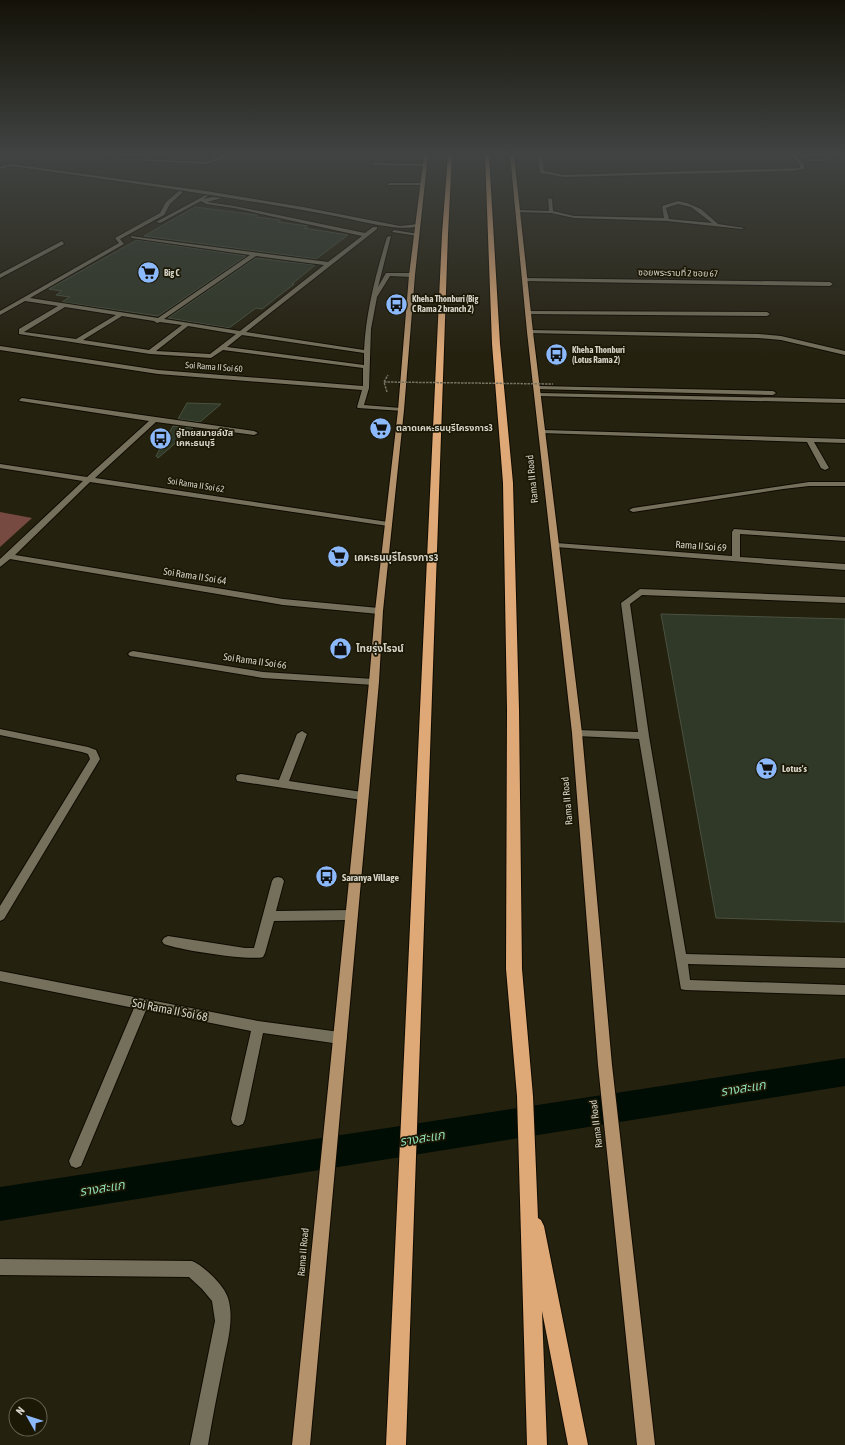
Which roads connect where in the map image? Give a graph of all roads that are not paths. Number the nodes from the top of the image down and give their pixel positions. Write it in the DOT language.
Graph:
graph roads {
  1 [pos="147,222"];
  2 [pos="157,222"];
  3 [pos="305,222"];
  4 [pos="345,222"];
  5 [pos="376,222"];
  6 [pos="446,222"];
  7 [pos="490,222"];
  8 [pos="518,222"];
  9 [pos="697,222"];
  10 [pos="716,224"];
  11 [pos="418,225"];
  12 [pos="374,228"];
  13 [pos="742,228"];
  14 [pos="365,235"];
  15 [pos="418,235"];
  16 [pos="388,237"];
  17 [pos="62,243"];
  18 [pos="254,254"];
  19 [pos="328,264"];
  20 [pos="412,275"];
  21 [pos="0,276"];
  22 [pos="525,280"];
  23 [pos="830,284"];
  24 [pos="24,299"];
  25 [pos="374,299"];
  26 [pos="64,305"];
  27 [pos="0,313"];
  28 [pos="528,313"];
  29 [pos="767,314"];
  30 [pos="120,315"];
  31 [pos="157,321"];
  32 [pos="186,325"];
  33 [pos="241,332"];
  34 [pos="530,332"];
  35 [pos="77,341"];
  36 [pos="0,348"];
  37 [pos="222,348"];
  38 [pos="150,352"];
  39 [pos="367,352"];
  40 [pos="845,353"];
  41 [pos="367,367"];
  42 [pos="366,388"];
  43 [pos="538,392"];
  44 [pos="773,393"];
  45 [pos="22,400"];
  46 [pos="845,401"];
  47 [pos="401,410"];
  48 [pos="154,420"];
  49 [pos="543,432"];
  50 [pos="254,433"];
  51 [pos="810,441"];
  52 [pos="845,441"];
  53 [pos="0,466"];
  54 [pos="824,468"];
  55 [pos="89,479"];
  56 [pos="845,484"];
  57 [pos="633,510"];
  58 [pos="388,524"];
  59 [pos="845,538"];
  60 [pos="556,546"];
  61 [pos="8,556"];
  62 [pos="736,559"];
  63 [pos="0,564"];
  64 [pos="845,567"];
  65 [pos="845,600"];
  66 [pos="379,611"];
  67 [pos="133,654"];
  68 [pos="374,682"];
  69 [pos="0,732"];
  70 [pos="578,733"];
  71 [pos="302,734"];
  72 [pos="644,736"];
  73 [pos="241,778"];
  74 [pos="282,785"];
  75 [pos="362,796"];
  76 [pos="278,881"];
  77 [pos="351,915"];
  78 [pos="0,916"];
  79 [pos="269,916"];
  80 [pos="168,941"];
  81 [pos="681,959"];
  82 [pos="845,963"];
  83 [pos="0,976"];
  84 [pos="845,990"];
  85 [pos="142,1005"];
  86 [pos="258,1027"];
  87 [pos="340,1038"];
  88 [pos="238,1119"];
  89 [pos="76,1161"];
  90 [pos="527,1187"];
  91 [pos="0,1267"];
  92 [pos="199,1445"];
  93 [pos="301,1445"];
  94 [pos="396,1445"];
  95 [pos="537,1445"];
  96 [pos="578,1445"];
  97 [pos="646,1445"];
  1 -- 24 [label="street"];
  2 -- 18 [label="street"];
  3 -- 14 [label="street"];
  4 -- 12 [label="street"];
  5 -- 11 [label="street"];
  6 -- 94 [label="highway"];
  7 -- 90 [label="highway"];
  8 -- 22 [label="main road, Rama II Road"];
  9 -- 10 [label="street"];
  10 -- 13 [label="street"];
  11 -- 15 [label="main road, Rama II Road"];
  12 -- 14 [label="street"];
  12 -- 15 [label="street"];
  14 -- 19 [label="street"];
  15 -- 20 [label="main road, Rama II Road"];
  16 -- 25 [label="street"];
  17 -- 21 [label="street"];
  18 -- 19 [label="street"];
  18 -- 31 [label="street"];
  19 -- 33 [label="street"];
  20 -- 25 [label="street"];
  20 -- 47 [label="main road, Rama II Road"];
  22 -- 23 [label="street, ซอยพระรามที่ 2 ซอย 67"];
  22 -- 28 [label="main road, Rama II Road"];
  24 -- 26 [label="street"];
  24 -- 27 [label="street"];
  25 -- 39 [label="street"];
  26 -- 30 [label="street"];
  26 -- 35 [label="street"];
  28 -- 29 [label="street"];
  28 -- 34 [label="main road, Rama II Road"];
  30 -- 31 [label="street"];
  30 -- 35 [label="street"];
  31 -- 32 [label="street"];
  32 -- 33 [label="street"];
  32 -- 38 [label="street"];
  33 -- 37 [label="street"];
  33 -- 39 [label="street"];
  34 -- 40 [label="street"];
  34 -- 43 [label="main road, Rama II Road"];
  35 -- 38 [label="street"];
  36 -- 42 [label="street, Soi Rama II Soi 60"];
  37 -- 38 [label="street"];
  37 -- 41 [label="street"];
  39 -- 41 [label="street"];
  41 -- 42 [label="street"];
  42 -- 47 [label="street"];
  43 -- 44 [label="street"];
  43 -- 46 [label="street"];
  43 -- 49 [label="main road, Rama II Road"];
  45 -- 48 [label="street"];
  47 -- 58 [label="main road, Rama II Road"];
  48 -- 50 [label="street"];
  48 -- 55 [label="street"];
  49 -- 51 [label="street"];
  49 -- 60 [label="main road, Rama II Road"];
  51 -- 52 [label="street"];
  51 -- 54 [label="street"];
  53 -- 55 [label="street, Soi Rama II Soi 62"];
  55 -- 58 [label="street, Soi Rama II Soi 62"];
  55 -- 61 [label="street"];
  56 -- 57 [label="street"];
  58 -- 66 [label="main road, Rama II Road"];
  59 -- 62 [label="street"];
  60 -- 62 [label="street, Rama II Soi 69"];
  60 -- 70 [label="main road, Rama II Road"];
  61 -- 63 [label="street"];
  61 -- 66 [label="street, Soi Rama II Soi 64"];
  62 -- 64 [label="street, Rama II Soi 69"];
  65 -- 72 [label="street"];
  66 -- 68 [label="main road, Rama II Road"];
  67 -- 68 [label="street, Soi Rama II Soi 66"];
  68 -- 75 [label="main road, Rama II Road"];
  69 -- 78 [label="street"];
  70 -- 72 [label="street"];
  70 -- 97 [label="main road, Rama II Road"];
  71 -- 74 [label="street"];
  72 -- 81 [label="street"];
  73 -- 74 [label="street"];
  74 -- 75 [label="street"];
  75 -- 77 [label="main road, Rama II Road"];
  76 -- 79 [label="street"];
  77 -- 79 [label="street"];
  77 -- 87 [label="main road, Rama II Road"];
  79 -- 80 [label="street"];
  81 -- 82 [label="street"];
  81 -- 84 [label="street"];
  83 -- 85 [label="street, Soi Rama II Soi 68"];
  85 -- 86 [label="street, Soi Rama II Soi 68"];
  85 -- 89 [label="street"];
  86 -- 87 [label="street, Soi Rama II Soi 68"];
  86 -- 88 [label="street"];
  87 -- 93 [label="main road, Rama II Road"];
  90 -- 95 [label="highway"];
  90 -- 96 [label="highway"];
  91 -- 92 [label="street"];
}
